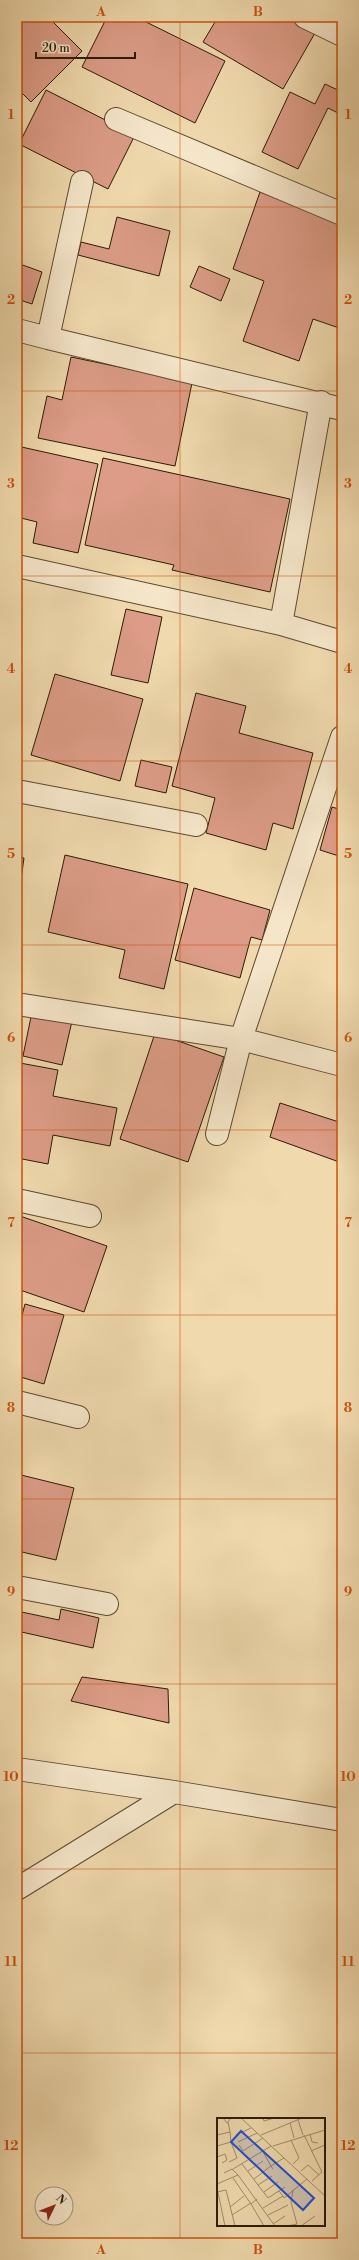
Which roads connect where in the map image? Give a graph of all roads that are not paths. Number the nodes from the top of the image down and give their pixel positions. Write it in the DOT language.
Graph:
graph roads {
  1 [pos="305,17"];
  2 [pos="342,35"];
  3 [pos="116,119"];
  4 [pos="82,182"];
  5 [pos="342,214"];
  6 [pos="17,330"];
  7 [pos="48,338"];
  8 [pos="321,402"];
  9 [pos="342,409"];
  10 [pos="17,566"];
  11 [pos="281,624"];
  12 [pos="342,642"];
  13 [pos="342,737"];
  14 [pos="17,791"];
  15 [pos="196,825"];
  16 [pos="17,1004"];
  17 [pos="241,1039"];
  18 [pos="342,1065"];
  19 [pos="217,1134"];
  20 [pos="17,1200"];
  21 [pos="90,1216"];
  22 [pos="17,1402"];
  23 [pos="78,1417"];
  24 [pos="17,1587"];
  25 [pos="107,1604"];
  26 [pos="17,1769"];
  27 [pos="174,1792"];
  28 [pos="342,1820"];
  29 [pos="17,1889"];
  1 -- 2 [label="street"];
  3 -- 5 [label="street"];
  4 -- 7 [label="street"];
  6 -- 7 [label="street"];
  7 -- 8 [label="street"];
  8 -- 9 [label="street"];
  8 -- 11 [label="street"];
  10 -- 11 [label="street"];
  11 -- 12 [label="street"];
  13 -- 17 [label="street"];
  14 -- 15 [label="street"];
  16 -- 17 [label="street"];
  17 -- 18 [label="street"];
  17 -- 19 [label="street"];
  20 -- 21 [label="street"];
  22 -- 23 [label="street"];
  24 -- 25 [label="street"];
  26 -- 27 [label="street"];
  27 -- 28 [label="street"];
  27 -- 29 [label="street"];
}
